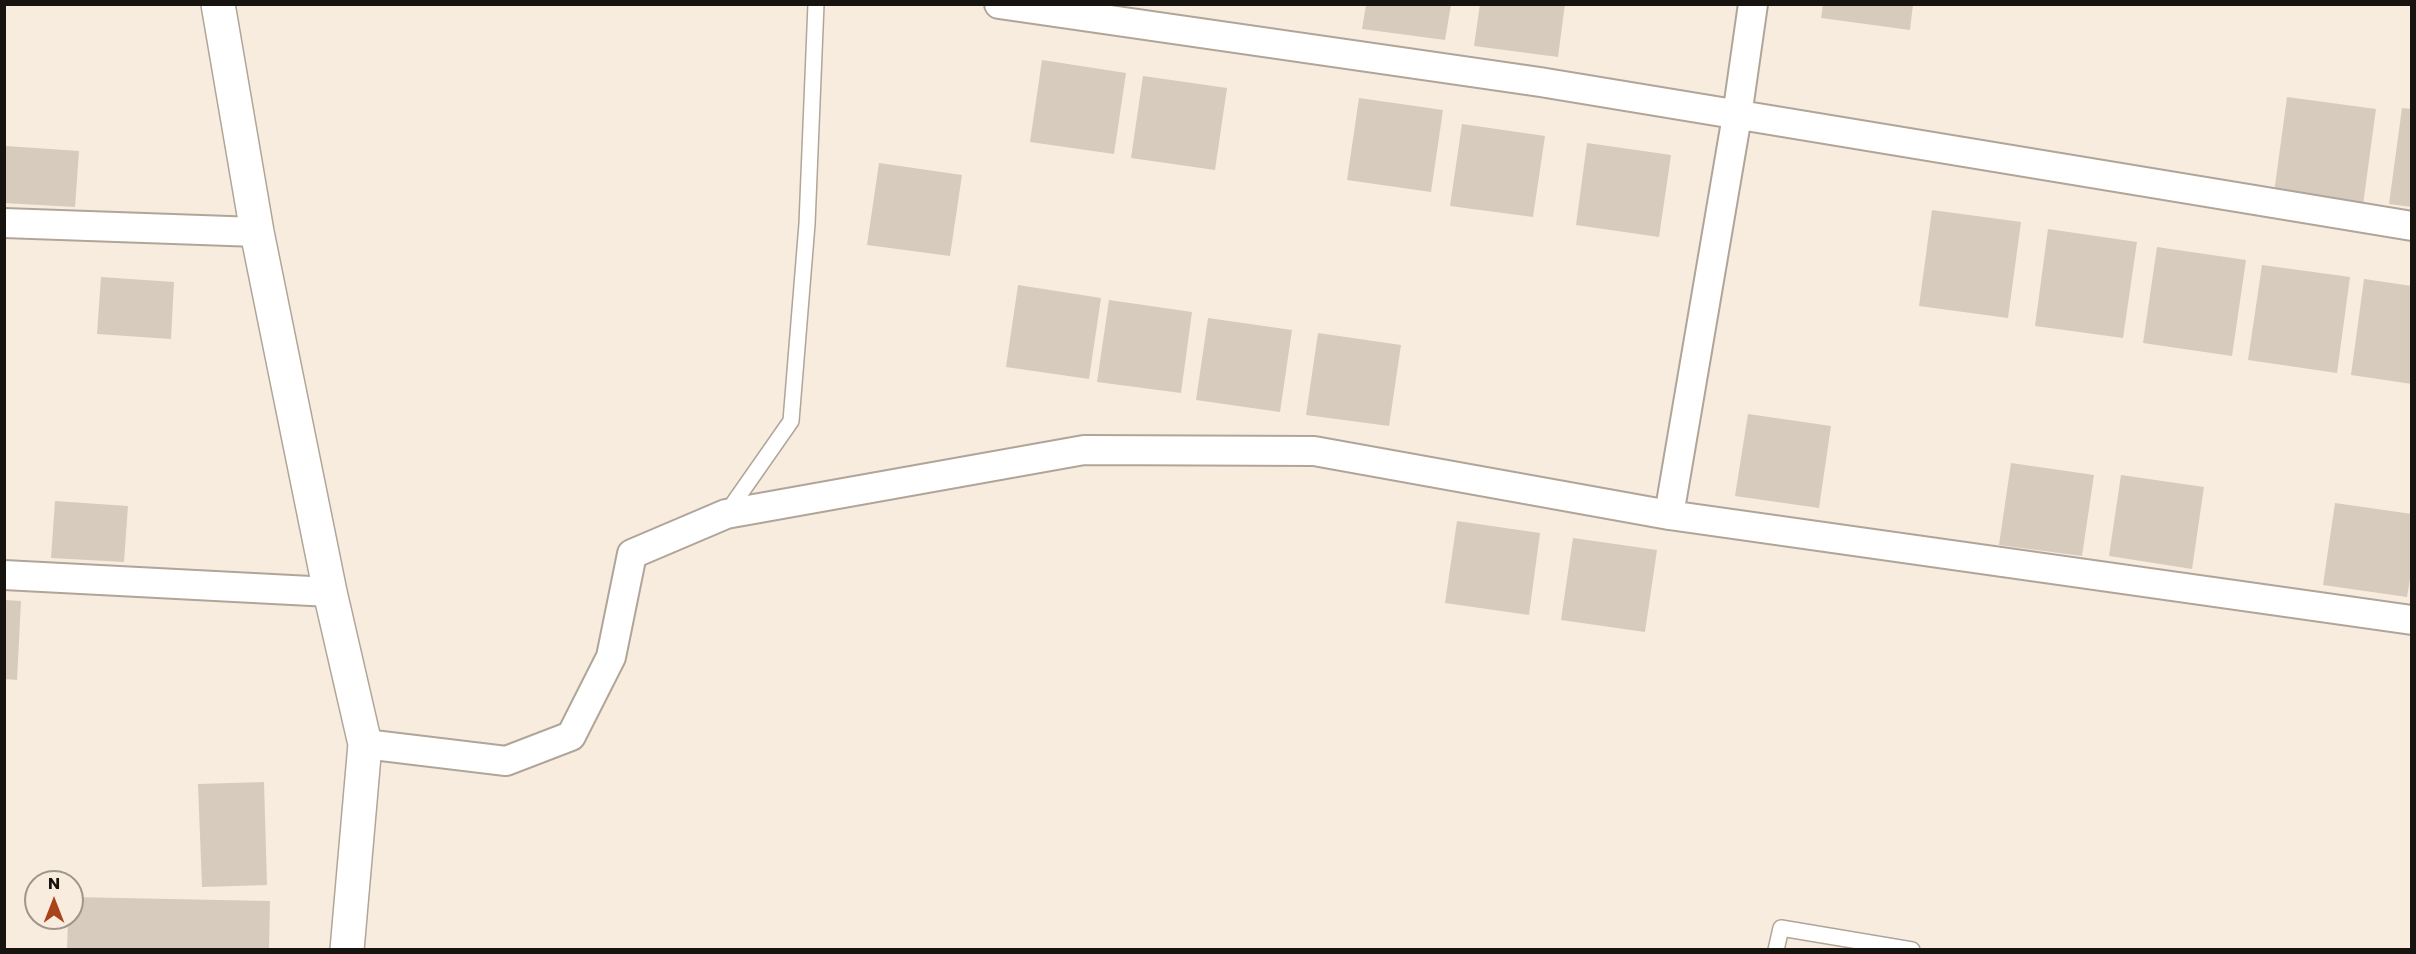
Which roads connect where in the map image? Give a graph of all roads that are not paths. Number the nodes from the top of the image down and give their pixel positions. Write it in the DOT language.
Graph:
graph roads {
  1 [pos="218,4"];
  2 [pos="816,4"];
  3 [pos="999,4"];
  4 [pos="1753,4"];
  5 [pos="1737,116"];
  6 [pos="4,223"];
  7 [pos="2412,226"];
  8 [pos="257,232"];
  9 [pos="726,514"];
  10 [pos="1669,515"];
  11 [pos="4,575"];
  12 [pos="330,592"];
  13 [pos="2412,620"];
  14 [pos="365,744"];
  15 [pos="347,950"];
  16 [pos="1776,950"];
  17 [pos="1912,950"];
  1 -- 8 [label="main road"];
  2 -- 9 [label="lane"];
  3 -- 5 [label="street"];
  4 -- 5 [label="street"];
  5 -- 7 [label="street"];
  5 -- 10 [label="street"];
  6 -- 8 [label="street"];
  8 -- 12 [label="main road"];
  9 -- 10 [label="street"];
  9 -- 14 [label="street"];
  10 -- 13 [label="street"];
  11 -- 12 [label="street"];
  12 -- 14 [label="main road"];
  14 -- 15 [label="main road"];
  16 -- 17 [label="lane"];
}
